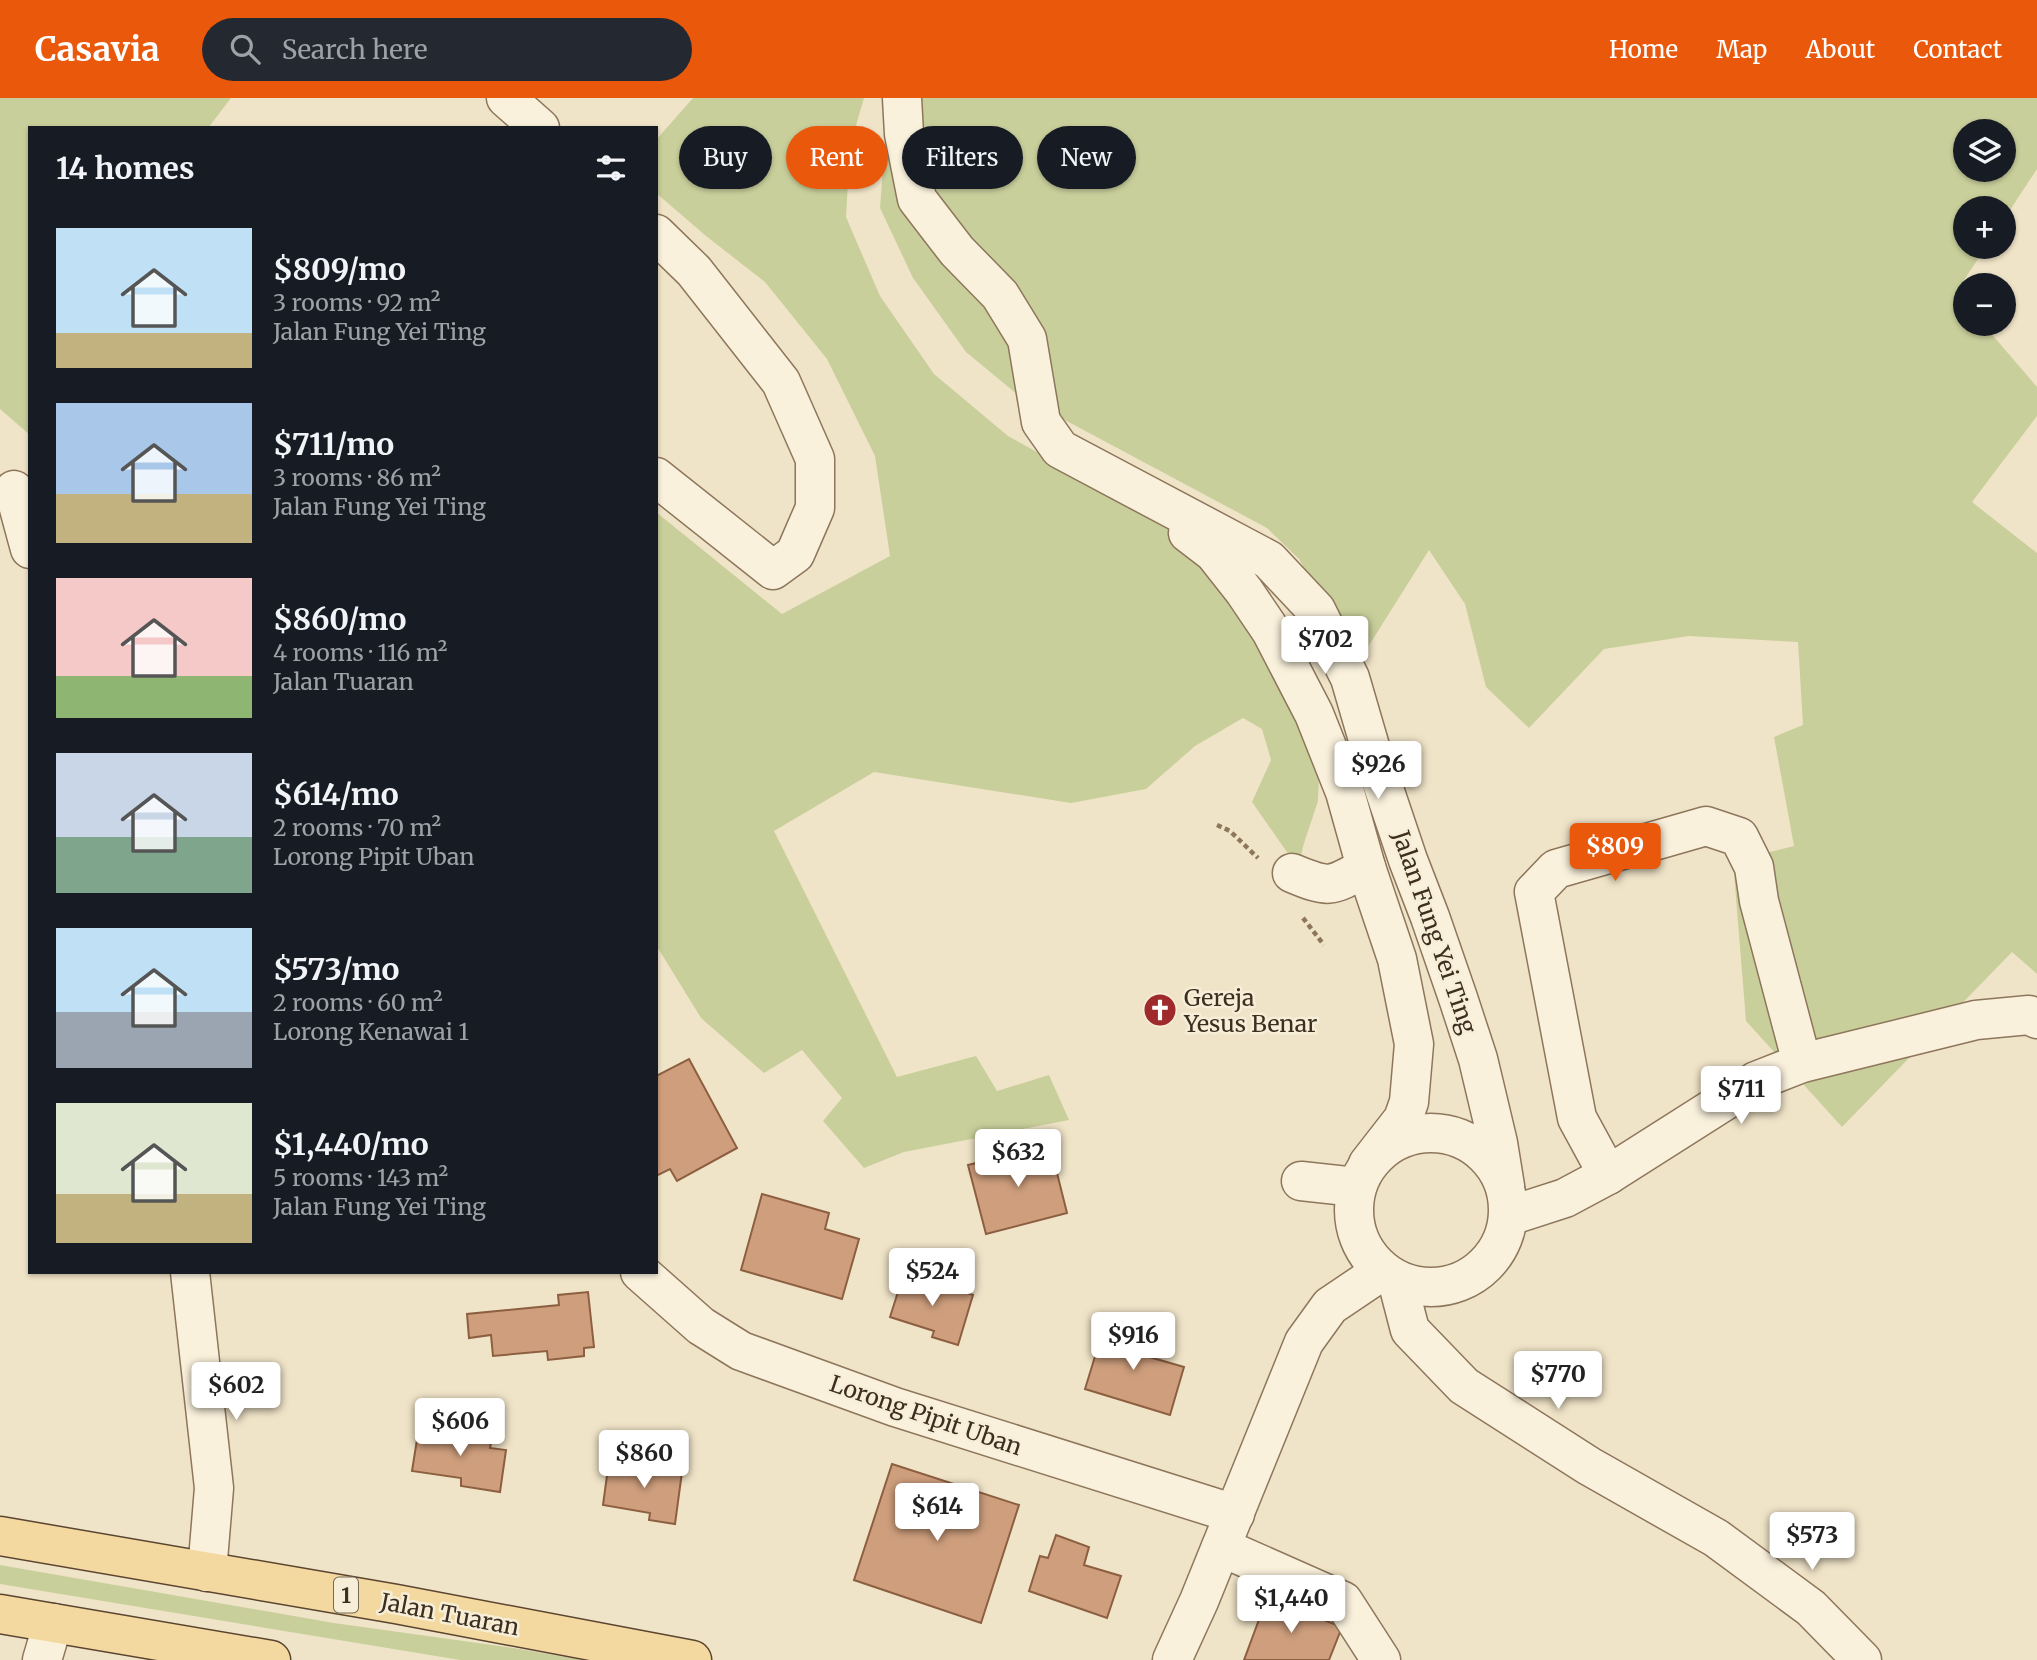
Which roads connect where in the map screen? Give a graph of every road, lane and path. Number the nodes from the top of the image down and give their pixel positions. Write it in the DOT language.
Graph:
graph roads {
  1 [pos="506,98"];
  2 [pos="902,98"];
  3 [pos="538,126"];
  4 [pos="658,236"];
  5 [pos="658,479"];
  6 [pos="14,490"];
  7 [pos="1141,493"];
  8 [pos="28,542"];
  9 [pos="1330,638"];
  10 [pos="1289,663"];
  11 [pos="1366,867"];
  12 [pos="1292,873"];
  13 [pos="2037,1019"];
  14 [pos="1802,1063"];
  15 [pos="1608,1175"];
  16 [pos="1362,1176"];
  17 [pos="1301,1181"];
  18 [pos="1507,1201"];
  19 [pos="190,1274"];
  20 [pos="642,1274"];
  21 [pos="1389,1275"];
  22 [pos="1228,1531"];
  23 [pos="0,1536"];
  24 [pos="207,1572"];
  25 [pos="0,1614"];
  26 [pos="53,1623"];
  27 [pos="42,1660"];
  28 [pos="271,1660"];
  29 [pos="692,1660"];
  30 [pos="1172,1660"];
  31 [pos="1381,1660"];
  32 [pos="1862,1660"];
  1 -- 3 [label="street"];
  2 -- 7 [label="street, Jalan Fung Yei Ting"];
  4 -- 5 [label="street"];
  6 -- 8 [label="street"];
  7 -- 9 [label="street, Jalan Fung Yei Ting"];
  7 -- 10 [label="street, Jalan Fung Yei Ting"];
  9 -- 10 [label="street"];
  9 -- 18 [label="street, Jalan Fung Yei Ting"];
  10 -- 11 [label="street, Jalan Fung Yei Ting"];
  11 -- 12 [label="street"];
  11 -- 16 [label="street, Jalan Fung Yei Ting"];
  13 -- 14 [label="street"];
  14 -- 15 [label="street"];
  14 -- 15 [label="street"];
  15 -- 18 [label="street"];
  16 -- 17 [label="street"];
  16 -- 18 [label="street"];
  16 -- 21 [label="street"];
  18 -- 21 [label="street"];
  19 -- 24 [label="street"];
  20 -- 22 [label="street, Lorong Pipit Uban"];
  21 -- 22 [label="street"];
  21 -- 32 [label="street"];
  22 -- 30 [label="street"];
  22 -- 31 [label="street, Lorong Pipit Uban"];
  23 -- 24 [label="main road, Jalan Tuaran / 1"];
  24 -- 29 [label="main road, Jalan Tuaran / 1"];
  25 -- 26 [label="main road"];
  26 -- 27 [label="street"];
  26 -- 28 [label="main road"];
}
